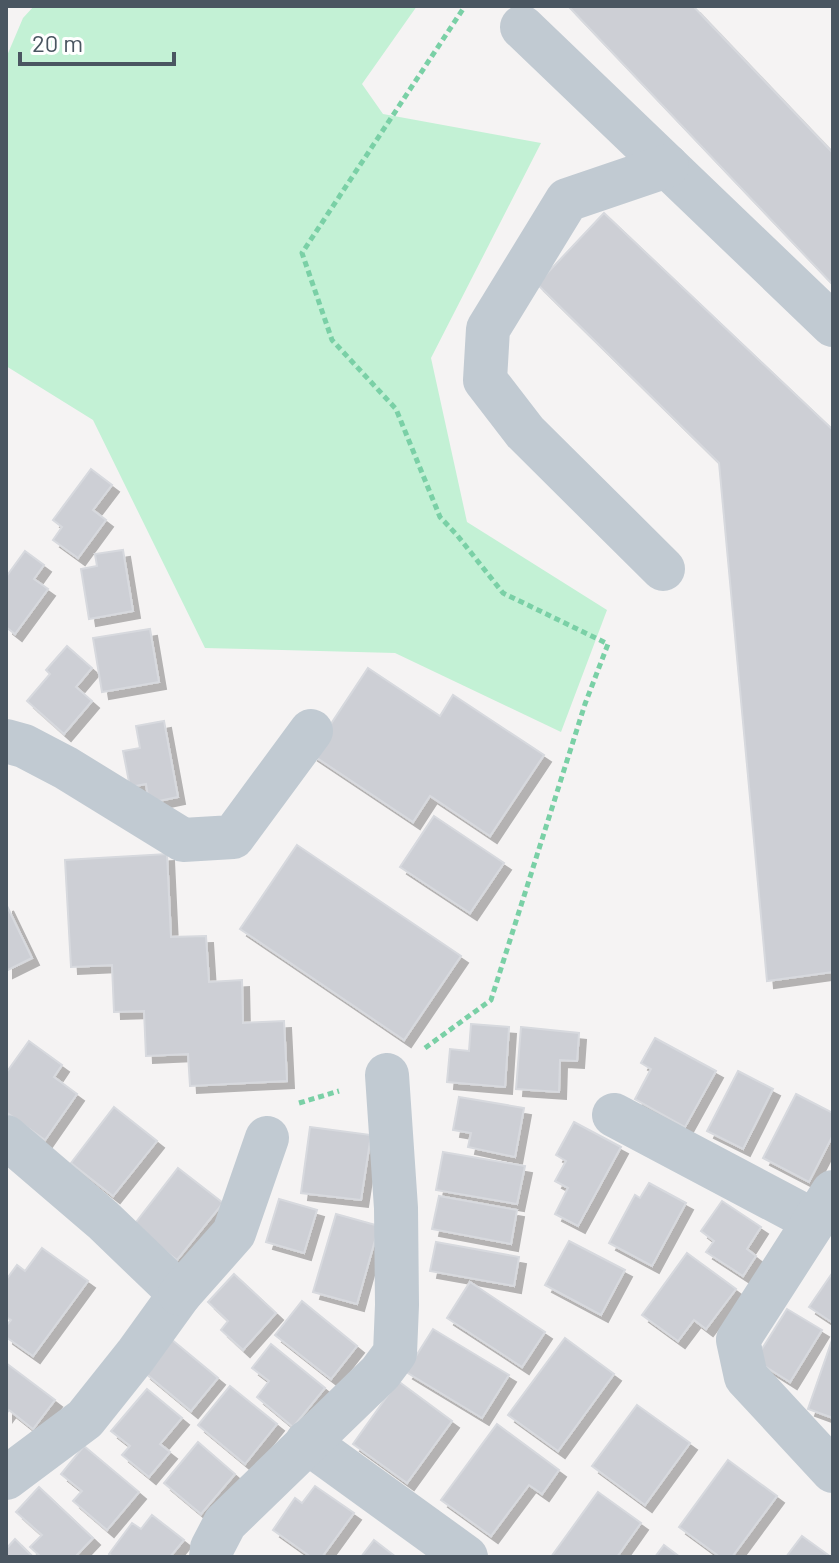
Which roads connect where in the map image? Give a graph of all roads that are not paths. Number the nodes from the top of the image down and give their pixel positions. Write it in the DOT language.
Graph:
graph roads {
  1 [pos="522,27"];
  2 [pos="667,166"];
  3 [pos="833,325"];
  4 [pos="663,569"];
  5 [pos="311,731"];
  6 [pos="6,741"];
  7 [pos="387,1075"];
  8 [pos="614,1115"];
  9 [pos="6,1137"];
  10 [pos="267,1138"];
  11 [pos="824,1206"];
  12 [pos="180,1294"];
  13 [pos="307,1442"];
  14 [pos="833,1471"];
  15 [pos="6,1478"];
  16 [pos="211,1557"];
  17 [pos="466,1557"];
  1 -- 2 [label="street"];
  2 -- 3 [label="street"];
  2 -- 4 [label="street"];
  5 -- 6 [label="street"];
  7 -- 13 [label="street"];
  8 -- 11 [label="street"];
  9 -- 12 [label="street"];
  10 -- 12 [label="street"];
  11 -- 14 [label="street"];
  12 -- 15 [label="street"];
  13 -- 16 [label="street"];
  13 -- 17 [label="street"];
}
